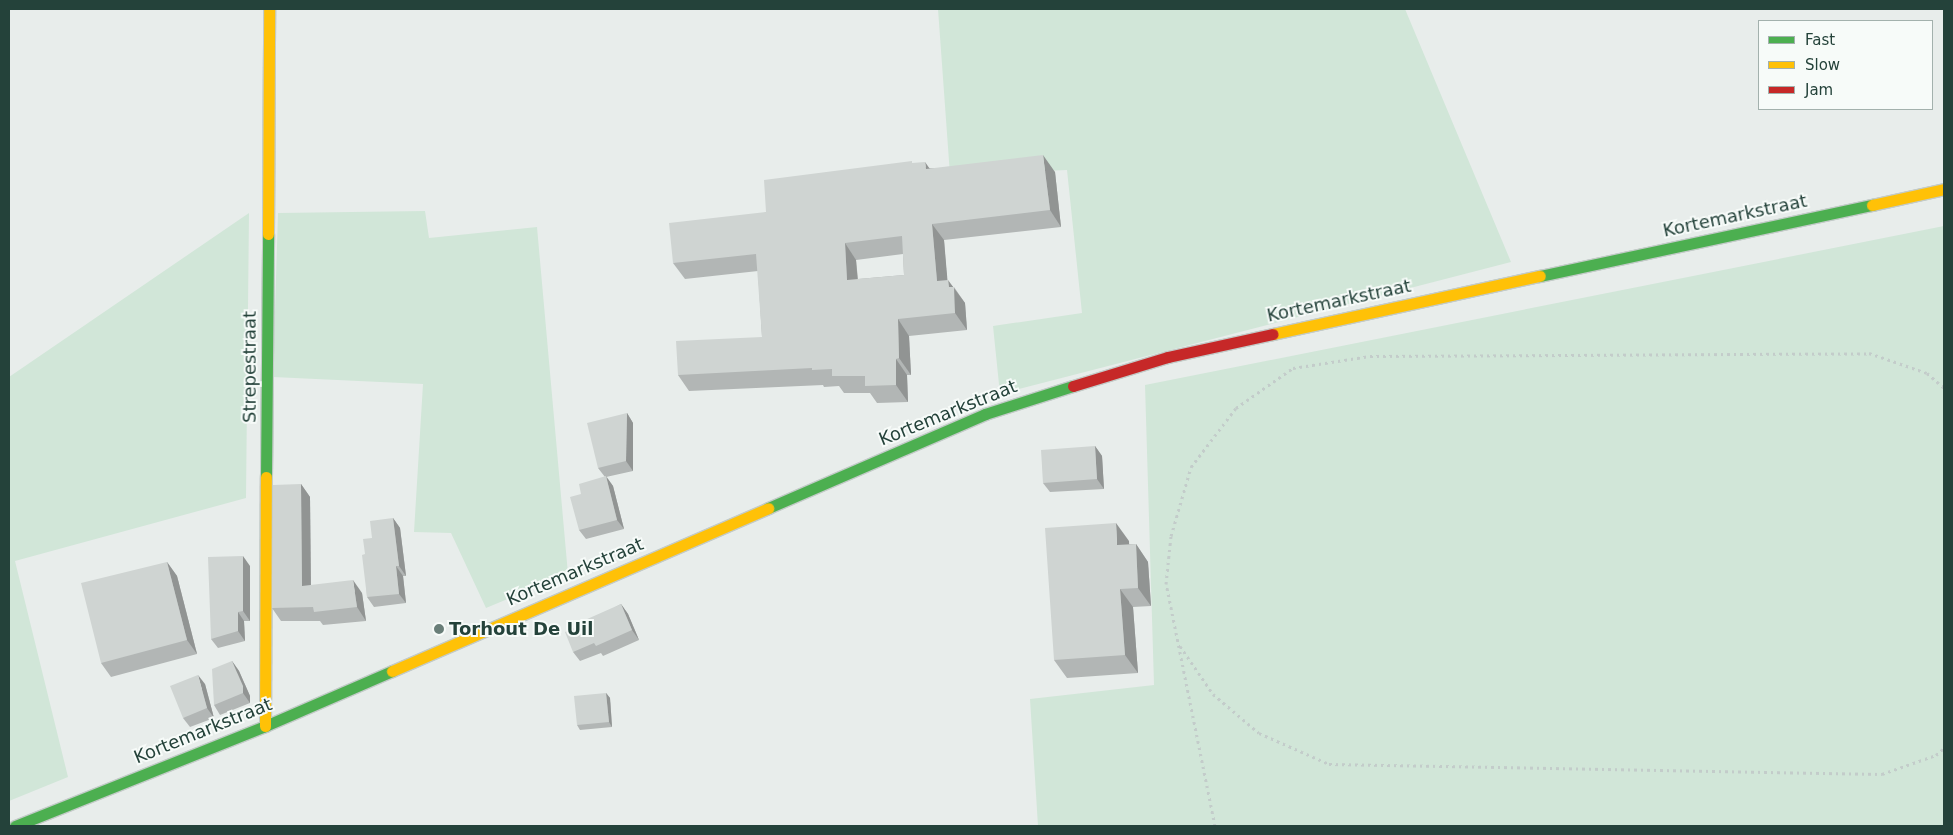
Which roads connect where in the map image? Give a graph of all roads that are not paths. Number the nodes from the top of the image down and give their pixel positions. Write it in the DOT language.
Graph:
graph roads {
  1 [pos="269,9"];
  2 [pos="1944,189"];
  3 [pos="265,726"];
  4 [pos="15,826"];
  1 -- 3 [label="street, Strepestraat"];
  2 -- 3 [label="street, Kortemarkstraat"];
  3 -- 4 [label="street, Kortemarkstraat"];
}
